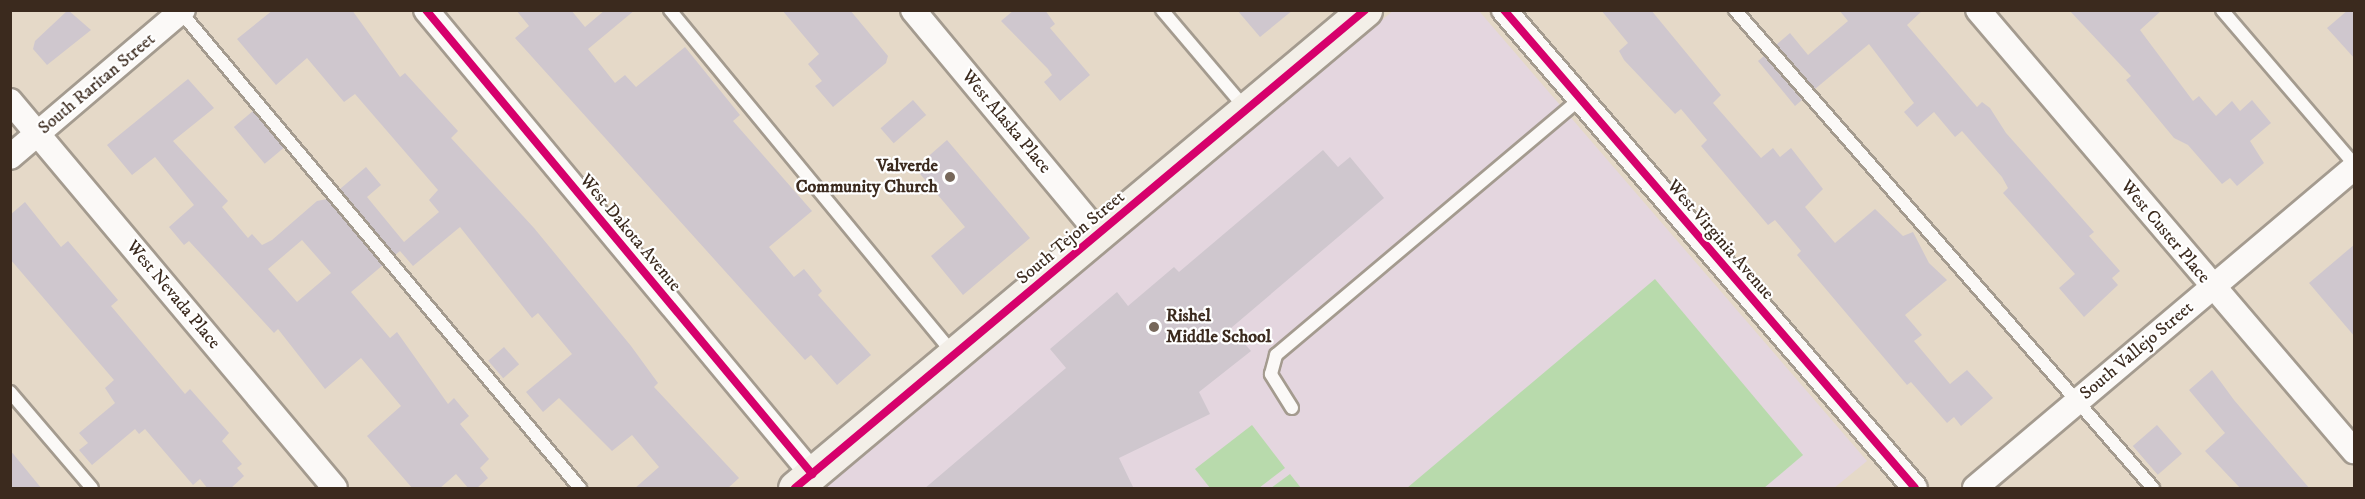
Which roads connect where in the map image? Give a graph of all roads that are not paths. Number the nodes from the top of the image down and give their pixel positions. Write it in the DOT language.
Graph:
graph roads {
  1 [pos="426,10"];
  2 [pos="670,10"];
  3 [pos="914,10"];
  4 [pos="1162,10"];
  5 [pos="1365,10"];
  6 [pos="1504,10"];
  7 [pos="1735,10"];
  8 [pos="1978,10"];
  9 [pos="2222,10"];
  10 [pos="181,11"];
  11 [pos="1580,99"];
  12 [pos="10,101"];
  13 [pos="1247,110"];
  14 [pos="38,134"];
  15 [pos="10,157"];
  16 [pos="2355,166"];
  17 [pos="1099,234"];
  18 [pos="2212,288"];
  19 [pos="955,355"];
  20 [pos="10,392"];
  21 [pos="2078,401"];
  22 [pos="1292,408"];
  23 [pos="2355,451"];
  24 [pos="803,482"];
  25 [pos="92,489"];
  26 [pos="335,489"];
  27 [pos="580,489"];
  28 [pos="1915,489"];
  29 [pos="1975,489"];
  30 [pos="2153,489"];
  1 -- 24 [label="street, West Dakota Avenue"];
  2 -- 19 [label="lane"];
  3 -- 17 [label="street, West Alaska Place"];
  4 -- 13 [label="lane"];
  5 -- 13 [label="street, South Tejon Street"];
  6 -- 11 [label="street, West Virginia Avenue"];
  7 -- 21 [label="lane"];
  8 -- 18 [label="street, West Custer Place"];
  9 -- 16 [label="lane"];
  10 -- 14 [label="street, South Raritan Street"];
  10 -- 27 [label="lane"];
  11 -- 22 [label="lane"];
  11 -- 28 [label="street, West Virginia Avenue"];
  12 -- 14 [label="street, West Nevada Place"];
  13 -- 17 [label="street, South Tejon Street"];
  14 -- 15 [label="street, South Raritan Street"];
  14 -- 26 [label="street, West Nevada Place"];
  16 -- 18 [label="street, South Vallejo Street"];
  17 -- 19 [label="street, South Tejon Street"];
  18 -- 21 [label="street, South Vallejo Street"];
  18 -- 23 [label="street, West Custer Place"];
  19 -- 24 [label="street, South Tejon Street"];
  20 -- 25 [label="lane"];
  21 -- 29 [label="street, South Vallejo Street"];
  21 -- 30 [label="lane"];
}
